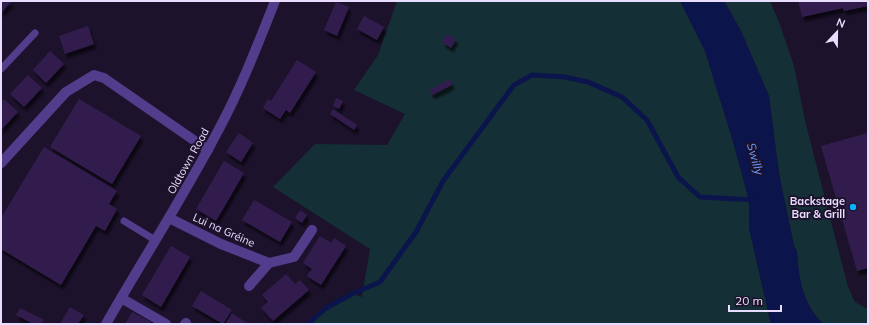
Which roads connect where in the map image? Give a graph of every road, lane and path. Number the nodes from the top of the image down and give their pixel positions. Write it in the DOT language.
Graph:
graph roads {
  1 [pos="275,1"];
  2 [pos="35,33"];
  3 [pos="1,69"];
  4 [pos="208,150"];
  5 [pos="1,163"];
  6 [pos="169,218"];
  7 [pos="124,222"];
  8 [pos="312,230"];
  9 [pos="155,240"];
  10 [pos="270,263"];
  11 [pos="249,286"];
  12 [pos="121,298"];
  13 [pos="106,324"];
  14 [pos="166,324"];
  1 -- 4 [label="street, Oldtown Road"];
  2 -- 3 [label="lane"];
  4 -- 5 [label="street"];
  4 -- 6 [label="street, Oldtown Road"];
  6 -- 9 [label="street, Oldtown Road"];
  6 -- 10 [label="street, Lui na Gréine"];
  7 -- 9 [label="lane"];
  8 -- 10 [label="street"];
  9 -- 12 [label="street, Oldtown Road"];
  10 -- 11 [label="street"];
  12 -- 13 [label="street, Oldtown Road"];
  12 -- 14 [label="street"];
}
